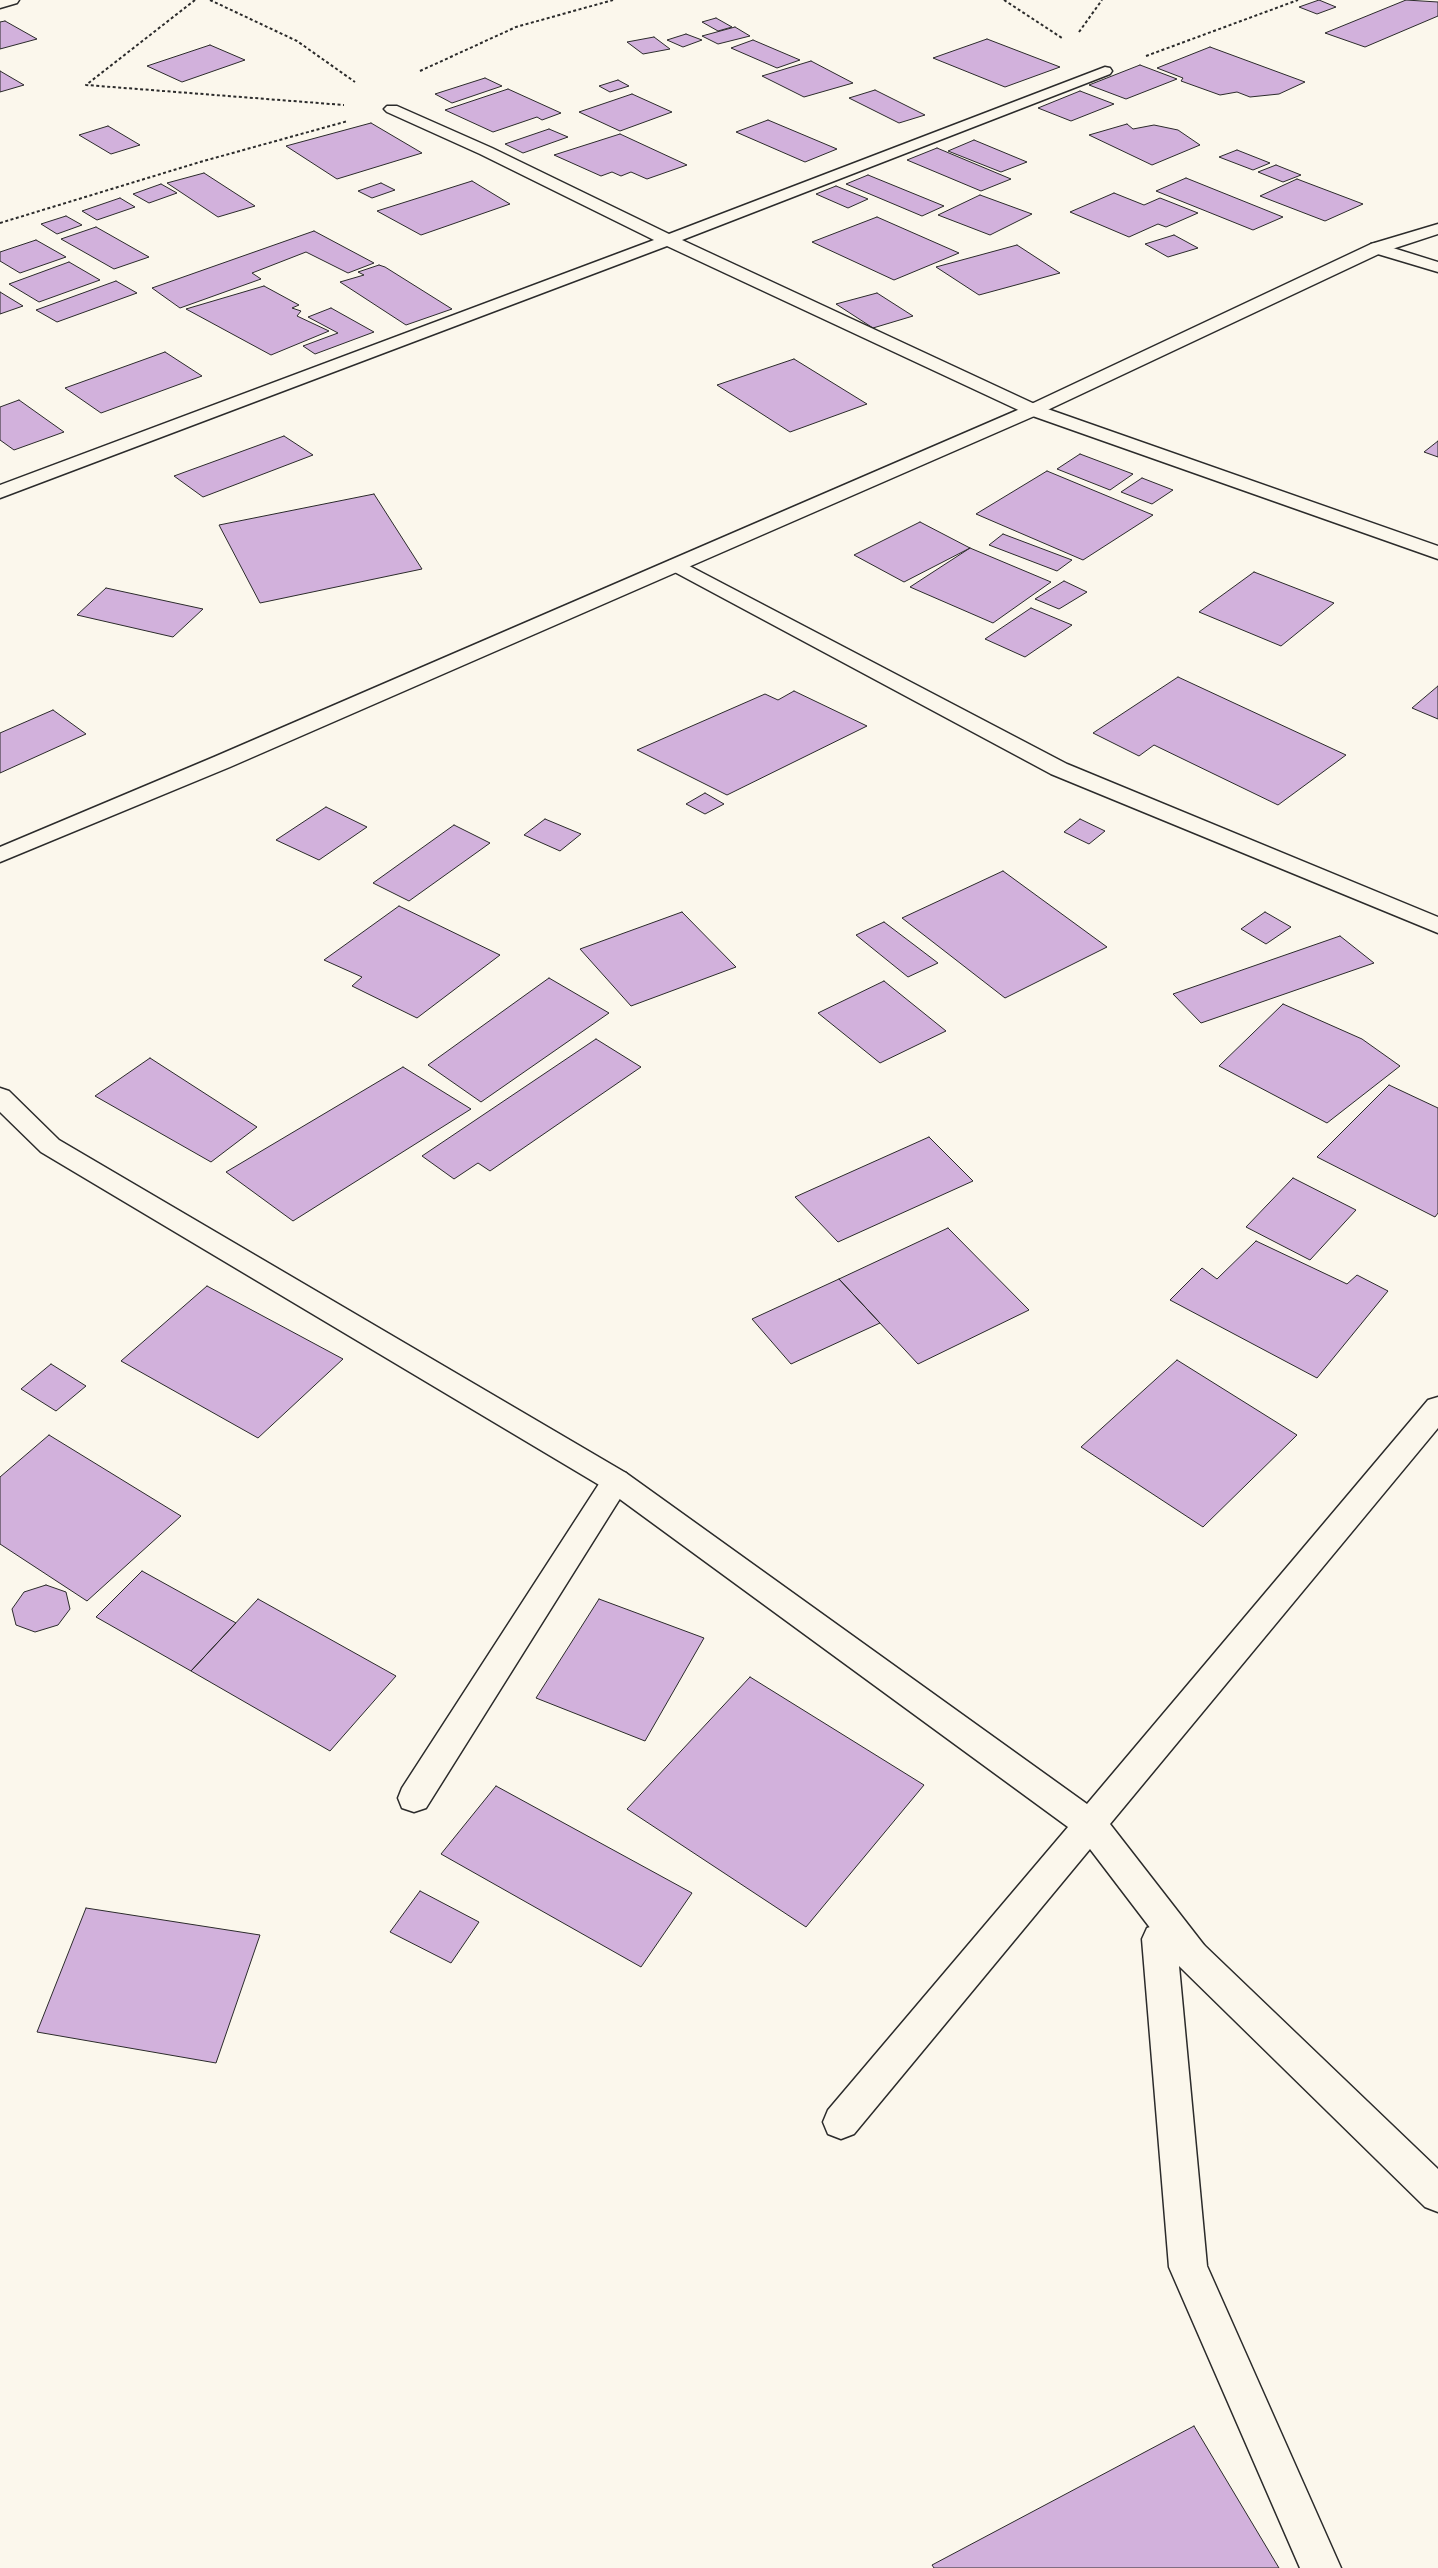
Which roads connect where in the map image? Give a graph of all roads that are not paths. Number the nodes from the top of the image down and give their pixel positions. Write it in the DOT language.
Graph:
graph roads {
  1 [pos="12,0"];
  2 [pos="0,4"];
  3 [pos="1104,71"];
  4 [pos="392,109"];
  5 [pos="1438,228"];
  6 [pos="668,240"];
  7 [pos="1378,248"];
  8 [pos="1438,267"];
  9 [pos="1033,410"];
  10 [pos="0,492"];
  11 [pos="1438,552"];
  12 [pos="676,565"];
  13 [pos="0,855"];
  14 [pos="1438,926"];
  15 [pos="0,1098"];
  16 [pos="1438,1408"];
  17 [pos="616,1481"];
  18 [pos="414,1798"];
  19 [pos="1091,1825"];
  20 [pos="1192,1956"];
  21 [pos="840,2122"];
  22 [pos="1438,2194"];
  23 [pos="1321,2568"];
  1 -- 2 [label="street"];
  3 -- 6 [label="street"];
  4 -- 6 [label="street"];
  5 -- 7 [label="street"];
  6 -- 9 [label="street"];
  6 -- 10 [label="street"];
  7 -- 8 [label="street"];
  7 -- 9 [label="street"];
  9 -- 11 [label="street"];
  9 -- 12 [label="street"];
  12 -- 13 [label="street"];
  12 -- 14 [label="street"];
  15 -- 17 [label="street"];
  16 -- 19 [label="street"];
  17 -- 18 [label="street"];
  17 -- 19 [label="street"];
  19 -- 20 [label="street"];
  19 -- 21 [label="street"];
  20 -- 22 [label="street"];
  20 -- 23 [label="street"];
}
